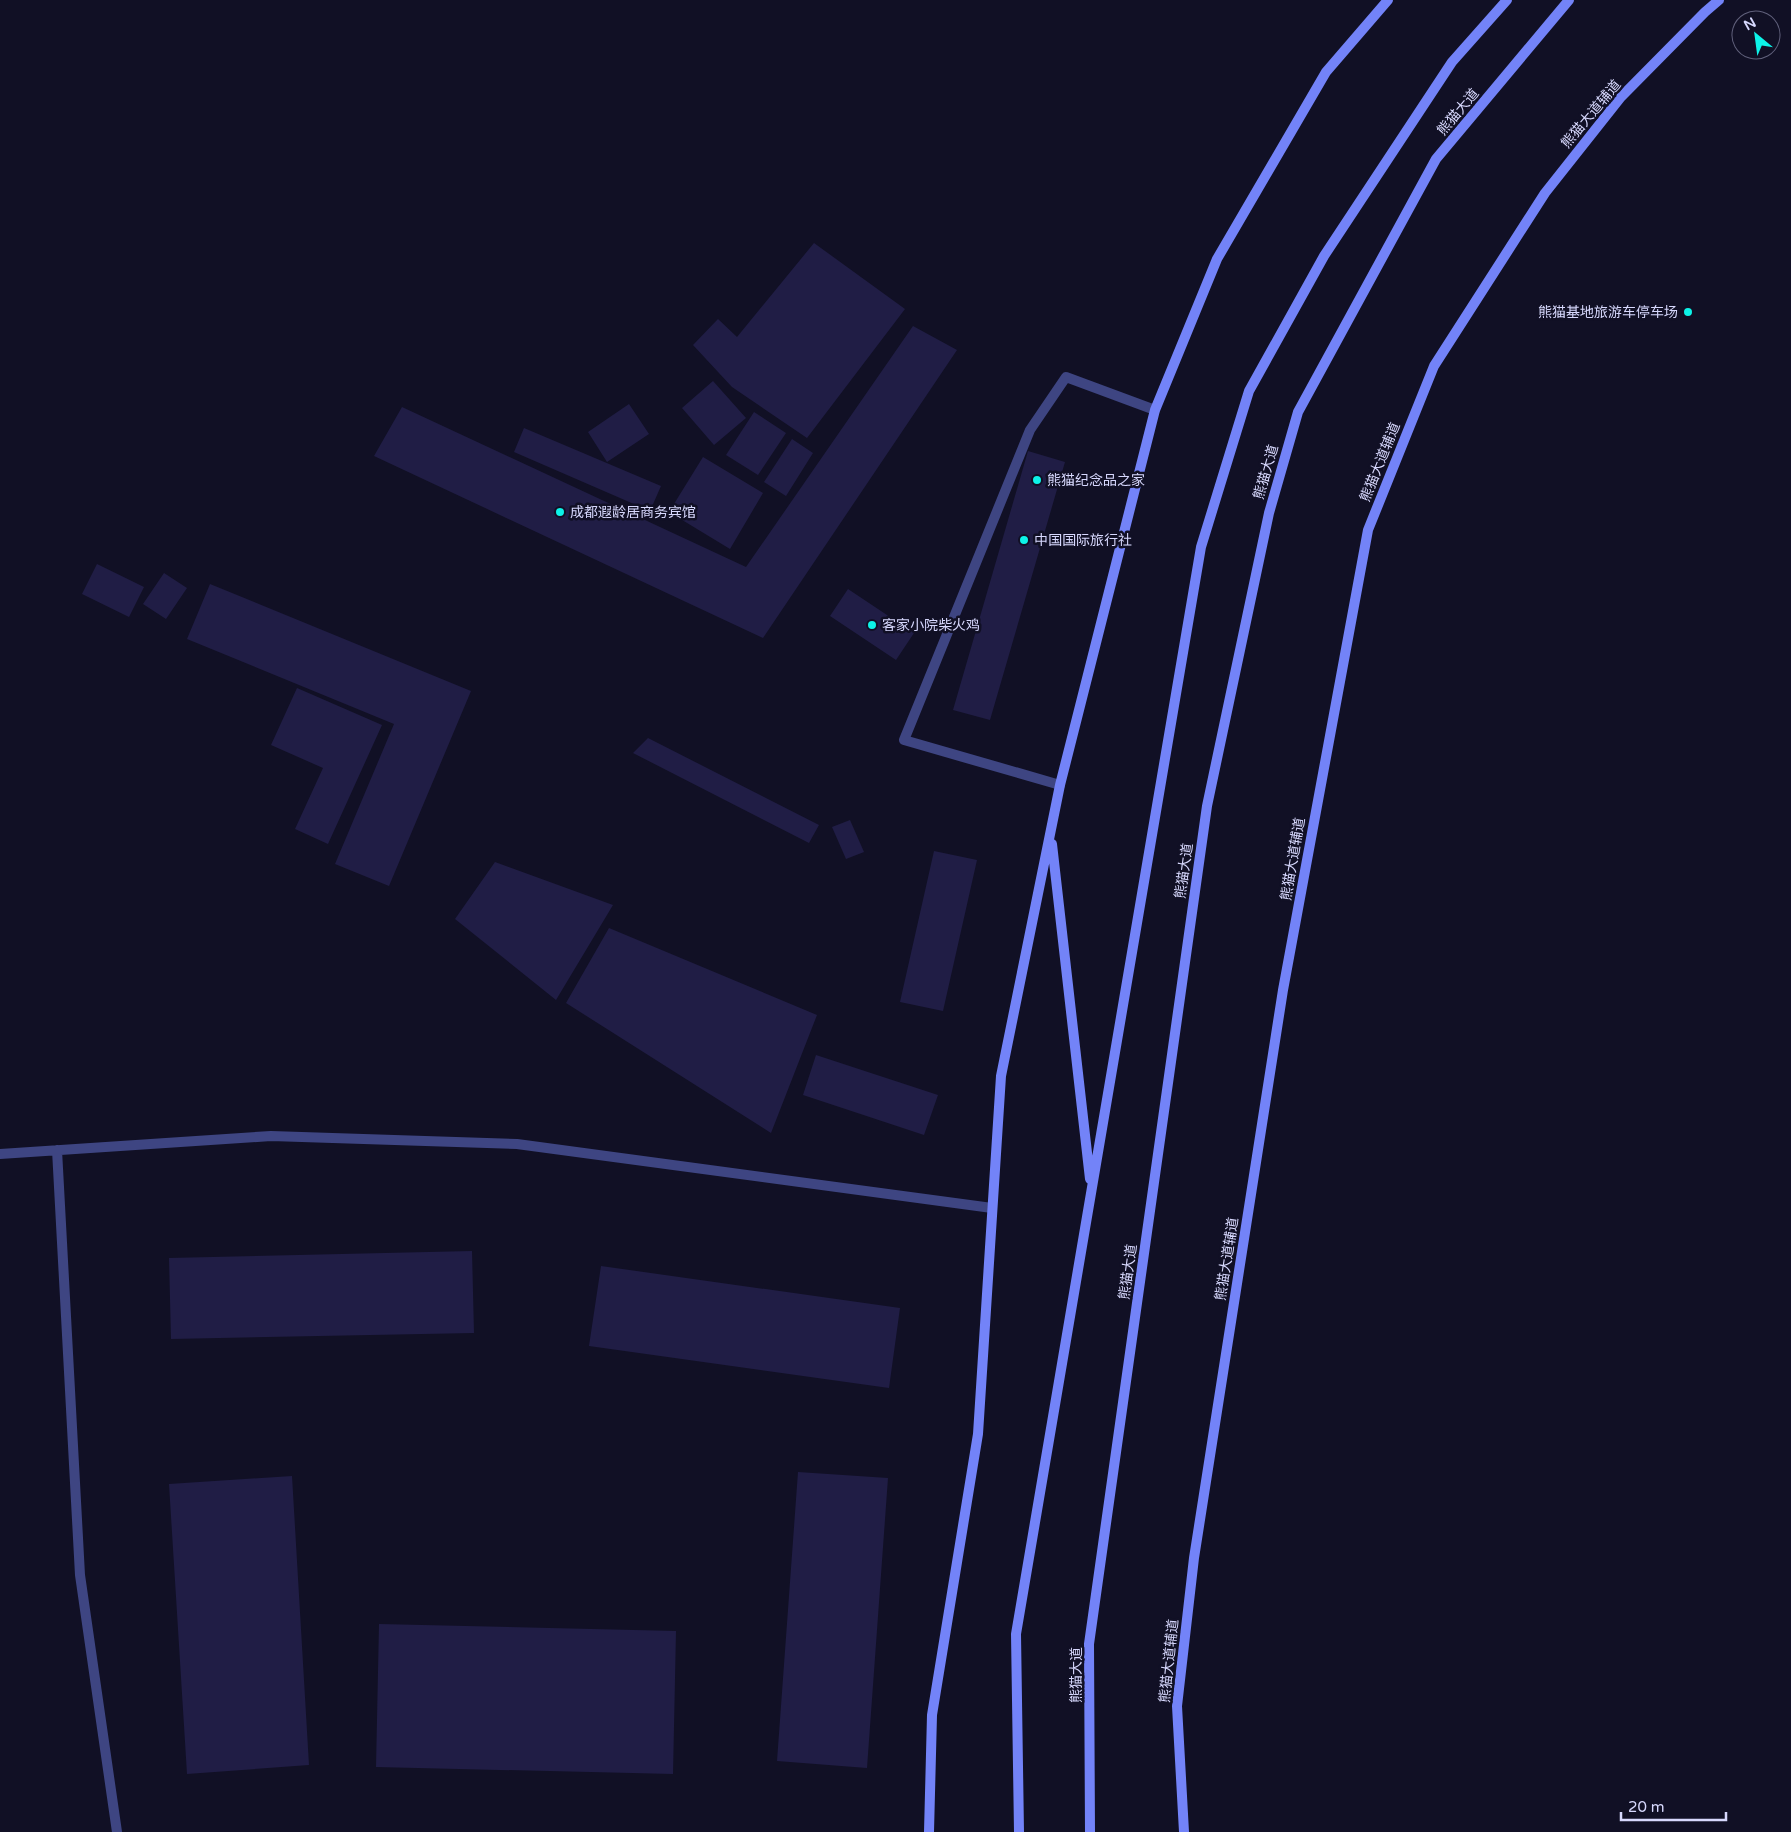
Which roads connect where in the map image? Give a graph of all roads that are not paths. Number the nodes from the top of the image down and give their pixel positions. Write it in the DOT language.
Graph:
graph roads {
  1 [pos="1388,0"];
  2 [pos="1507,0"];
  3 [pos="1569,0"];
  4 [pos="1719,0"];
  5 [pos="1155,410"];
  6 [pos="1060,785"];
  7 [pos="1051,833"];
  8 [pos="57,1150"];
  9 [pos="0,1154"];
  10 [pos="1091,1193"];
  11 [pos="992,1208"];
  12 [pos="117,1832"];
  13 [pos="929,1832"];
  14 [pos="1019,1832"];
  15 [pos="1090,1832"];
  16 [pos="1184,1832"];
  1 -- 5 [label="main road"];
  2 -- 10 [label="main road"];
  3 -- 15 [label="main road, 熊猫大道"];
  4 -- 16 [label="main road, 熊猫大道辅道"];
  5 -- 6 [label="main road"];
  5 -- 6 [label="street"];
  6 -- 7 [label="main road"];
  7 -- 10 [label="main road"];
  7 -- 11 [label="main road"];
  8 -- 9 [label="street"];
  8 -- 11 [label="street"];
  8 -- 12 [label="street"];
  10 -- 14 [label="main road"];
  11 -- 13 [label="main road"];
}
